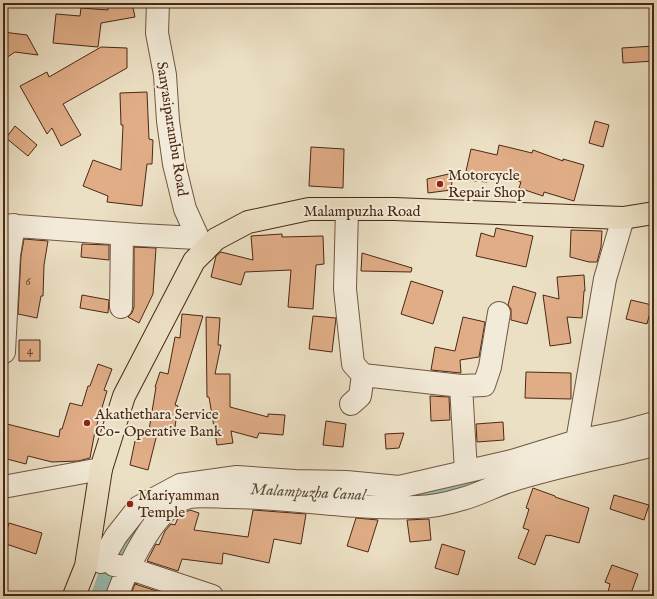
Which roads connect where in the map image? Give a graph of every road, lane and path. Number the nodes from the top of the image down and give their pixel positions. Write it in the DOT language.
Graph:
graph roads {
  1 [pos="158,3"];
  2 [pos="347,209"];
  3 [pos="654,213"];
  4 [pos="623,218"];
  5 [pos="8,225"];
  6 [pos="122,234"];
  7 [pos="201,244"];
  8 [pos="121,307"];
  9 [pos="499,313"];
  10 [pos="4,352"];
  11 [pos="363,375"];
  12 [pos="460,386"];
  13 [pos="351,404"];
  14 [pos="654,423"];
  15 [pos="577,441"];
  16 [pos="654,445"];
  17 [pos="582,462"];
  18 [pos="101,469"];
  19 [pos="466,471"];
  20 [pos="3,487"];
  21 [pos="93,564"];
  22 [pos="128,568"];
  23 [pos="74,596"];
  24 [pos="117,596"];
  25 [pos="212,596"];
  1 -- 7 [label="street, Sanyasiparambu Road"];
  2 -- 4 [label="main road, Malampuzha Road"];
  2 -- 7 [label="main road, Malampuzha Road"];
  2 -- 11 [label="street"];
  3 -- 4 [label="main road, Malampuzha Road"];
  4 -- 15 [label="street"];
  5 -- 6 [label="street"];
  5 -- 10 [label="street"];
  6 -- 7 [label="street"];
  6 -- 8 [label="street"];
  7 -- 18 [label="main road, Malampuzha Road"];
  9 -- 12 [label="street"];
  11 -- 12 [label="street"];
  11 -- 13 [label="street"];
  12 -- 19 [label="street"];
  14 -- 15 [label="street"];
  15 -- 17 [label="street"];
  15 -- 19 [label="street"];
  16 -- 17 [label="street"];
  17 -- 22 [label="street"];
  18 -- 20 [label="street"];
  18 -- 21 [label="main road, Malampuzha Road"];
  19 -- 21 [label="street"];
  21 -- 22 [label="street"];
  21 -- 23 [label="main road, Malampuzha Road"];
  22 -- 24 [label="street"];
  22 -- 25 [label="street"];
}
